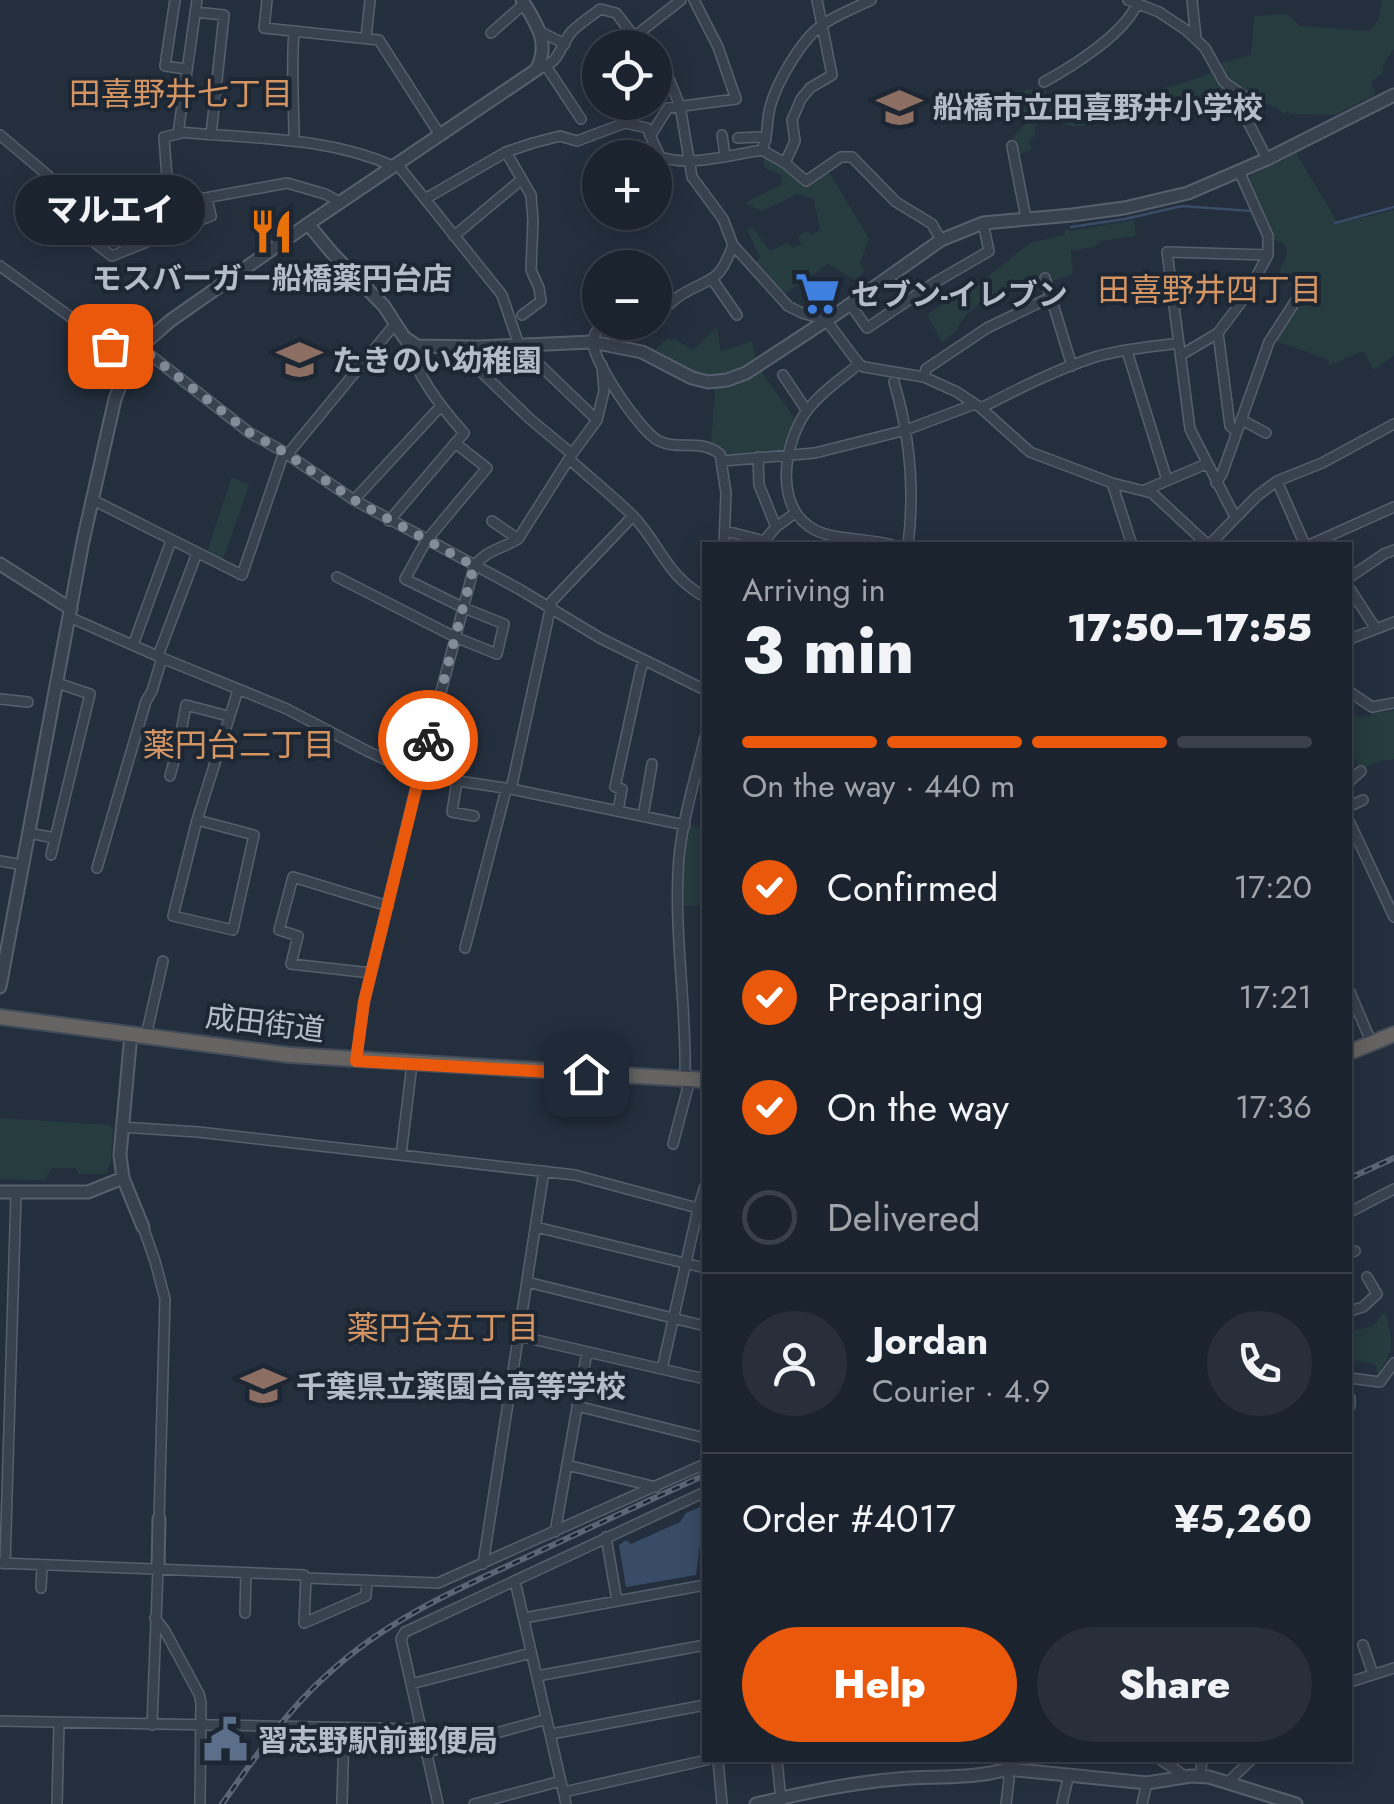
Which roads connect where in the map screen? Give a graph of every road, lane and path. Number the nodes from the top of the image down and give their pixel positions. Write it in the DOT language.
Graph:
graph roads {
  1 [pos="174,0"];
  2 [pos="197,0"];
  3 [pos="267,0"];
  4 [pos="356,0"];
  5 [pos="682,0"];
  6 [pos="694,0"];
  7 [pos="817,0"];
  8 [pos="871,0"];
  9 [pos="1192,0"];
  10 [pos="370,1"];
  11 [pos="523,2"];
  12 [pos="1132,2"];
  13 [pos="194,12"];
  14 [pos="822,25"];
  15 [pos="630,30"];
  16 [pos="643,30"];
  17 [pos="294,32"];
  18 [pos="541,32"];
  19 [pos="491,33"];
  20 [pos="366,38"];
  21 [pos="1196,38"];
  22 [pos="565,44"];
  23 [pos="541,68"];
  24 [pos="186,70"];
  25 [pos="1044,82"];
  26 [pos="672,88"];
  27 [pos="1394,96"];
  28 [pos="680,106"];
  29 [pos="581,119"];
  30 [pos="179,132"];
  31 [pos="0,135"];
  32 [pos="211,135"];
  33 [pos="440,135"];
  34 [pos="650,136"];
  35 [pos="722,136"];
  36 [pos="738,138"];
  37 [pos="294,140"];
  38 [pos="764,145"];
  39 [pos="1012,146"];
  40 [pos="506,152"];
  41 [pos="725,156"];
  42 [pos="1267,159"];
  43 [pos="689,161"];
  44 [pos="785,164"];
  45 [pos="395,165"];
  46 [pos="1239,171"];
  47 [pos="521,180"];
  48 [pos="207,198"];
  49 [pos="425,199"];
  50 [pos="340,202"];
  51 [pos="169,206"];
  52 [pos="108,216"];
  53 [pos="1026,218"];
  54 [pos="982,223"];
  55 [pos="308,224"];
  56 [pos="454,236"];
  57 [pos="942,240"];
  58 [pos="733,245"];
  59 [pos="1268,255"];
  60 [pos="0,266"];
  61 [pos="1045,278"];
  62 [pos="712,280"];
  63 [pos="1300,294"];
  64 [pos="1051,298"];
  65 [pos="672,303"];
  66 [pos="850,304"];
  67 [pos="522,315"];
  68 [pos="737,315"];
  69 [pos="826,320"];
  70 [pos="395,324"];
  71 [pos="1218,333"];
  72 [pos="404,337"];
  73 [pos="592,342"];
  74 [pos="1179,343"];
  75 [pos="519,345"];
  76 [pos="140,347"];
  77 [pos="479,347"];
  78 [pos="1127,351"];
  79 [pos="1181,355"];
  80 [pos="130,360"];
  81 [pos="859,364"];
  82 [pos="602,365"];
  83 [pos="1072,366"];
  84 [pos="783,374"];
  85 [pos="924,377"];
  86 [pos="894,382"];
  87 [pos="978,406"];
  88 [pos="440,407"];
  89 [pos="808,411"];
  90 [pos="597,420"];
  91 [pos="1242,420"];
  92 [pos="1394,424"];
  93 [pos="906,430"];
  94 [pos="1236,432"];
  95 [pos="1266,433"];
  96 [pos="455,444"];
  97 [pos="1232,446"];
  98 [pos="1243,451"];
  99 [pos="286,453"];
  100 [pos="787,455"];
  101 [pos="570,456"];
  102 [pos="758,456"];
  103 [pos="722,460"];
  104 [pos="1206,464"];
  105 [pos="1167,480"];
  106 [pos="1277,481"];
  107 [pos="1216,482"];
  108 [pos="1112,483"];
  109 [pos="1142,491"];
  110 [pos="93,500"];
  111 [pos="354,500"];
  112 [pos="1394,506"];
  113 [pos="795,512"];
  114 [pos="632,516"];
  115 [pos="1235,517"];
  116 [pos="389,520"];
  117 [pos="492,520"];
  118 [pos="776,528"];
  119 [pos="726,531"];
  120 [pos="518,539"];
  121 [pos="171,540"];
  122 [pos="426,540"];
  123 [pos="724,542"];
  124 [pos="764,542"];
  125 [pos="769,542"];
  126 [pos="879,542"];
  127 [pos="908,542"];
  128 [pos="1131,542"];
  129 [pos="1205,542"];
  130 [pos="1211,542"];
  131 [pos="1306,542"];
  132 [pos="1314,542"];
  133 [pos="1394,550"];
  134 [pos="197,553"];
  135 [pos="1,566"];
  136 [pos="474,566"];
  137 [pos="1352,576"];
  138 [pos="337,577"];
  139 [pos="1352,592"];
  140 [pos="702,594"];
  141 [pos="464,608"];
  142 [pos="550,609"];
  143 [pos="70,613"];
  144 [pos="1394,622"];
  145 [pos="1376,629"];
  146 [pos="456,637"];
  147 [pos="1352,639"];
  148 [pos="133,646"];
  149 [pos="160,657"];
  150 [pos="645,661"];
  151 [pos="57,683"];
  152 [pos="702,689"];
  153 [pos="238,690"];
  154 [pos="1352,693"];
  155 [pos="0,699"];
  156 [pos="28,702"];
  157 [pos="1394,703"];
  158 [pos="228,716"];
  159 [pos="702,750"];
  160 [pos="652,764"];
  161 [pos="1361,771"];
  162 [pos="419,775"];
  163 [pos="170,776"];
  164 [pos="1352,779"];
  165 [pos="457,781"];
  166 [pos="508,789"];
  167 [pos="1363,800"];
  168 [pos="1352,805"];
  169 [pos="618,811"];
  170 [pos="474,816"];
  171 [pos="644,816"];
  172 [pos="197,820"];
  173 [pos="685,825"];
  174 [pos="1352,827"];
  175 [pos="29,833"];
  176 [pos="55,838"];
  177 [pos="51,855"];
  178 [pos="0,861"];
  179 [pos="23,865"];
  180 [pos="97,868"];
  181 [pos="388,906"];
  182 [pos="1394,917"];
  183 [pos="466,948"];
  184 [pos="163,961"];
  185 [pos="372,973"];
  186 [pos="0,987"];
  187 [pos="1352,997"];
  188 [pos="0,1018"];
  189 [pos="1394,1034"];
  190 [pos="138,1035"];
  191 [pos="1372,1044"];
  192 [pos="1352,1051"];
  193 [pos="356,1061"];
  194 [pos="412,1064"];
  195 [pos="693,1079"];
  196 [pos="122,1127"];
  197 [pos="673,1144"];
  198 [pos="401,1155"];
  199 [pos="544,1171"];
  200 [pos="124,1178"];
  201 [pos="1394,1189"];
  202 [pos="0,1192"];
  203 [pos="16,1192"];
  204 [pos="701,1210"];
  205 [pos="1352,1211"];
  206 [pos="143,1227"];
  207 [pos="536,1227"];
  208 [pos="686,1263"];
  209 [pos="702,1267"];
  210 [pos="1367,1278"];
  211 [pos="527,1282"];
  212 [pos="1352,1310"];
  213 [pos="674,1318"];
  214 [pos="702,1325"];
  215 [pos="518,1336"];
  216 [pos="587,1352"];
  217 [pos="1394,1363"];
  218 [pos="662,1369"];
  219 [pos="702,1378"];
  220 [pos="1352,1378"];
  221 [pos="577,1406"];
  222 [pos="4,1417"];
  223 [pos="702,1437"];
  224 [pos="4,1439"];
  225 [pos="567,1465"];
  226 [pos="702,1465"];
  227 [pos="4,1475"];
  228 [pos="656,1486"];
  229 [pos="702,1493"];
  230 [pos="159,1519"];
  231 [pos="555,1532"];
  232 [pos="606,1537"];
  233 [pos="2,1563"];
  234 [pos="483,1564"];
  235 [pos="42,1565"];
  236 [pos="158,1570"];
  237 [pos="246,1573"];
  238 [pos="306,1578"];
  239 [pos="367,1580"];
  240 [pos="514,1581"];
  241 [pos="702,1586"];
  242 [pos="41,1588"];
  243 [pos="617,1601"];
  244 [pos="244,1614"];
  245 [pos="155,1618"];
  246 [pos="524,1618"];
  247 [pos="1363,1645"];
  248 [pos="702,1646"];
  249 [pos="531,1652"];
  250 [pos="1394,1668"];
  251 [pos="1373,1674"];
  252 [pos="537,1676"];
  253 [pos="1352,1681"];
  254 [pos="411,1684"];
  255 [pos="702,1707"];
  256 [pos="547,1719"];
  257 [pos="0,1721"];
  258 [pos="59,1723"];
  259 [pos="152,1726"];
  260 [pos="201,1726"];
  261 [pos="344,1729"];
  262 [pos="421,1729"];
  263 [pos="551,1734"];
  264 [pos="426,1752"];
  265 [pos="702,1761"];
  266 [pos="718,1762"];
  267 [pos="777,1762"];
  268 [pos="1164,1762"];
  269 [pos="1202,1762"];
  270 [pos="1250,1762"];
  271 [pos="1008,1765"];
  272 [pos="1069,1774"];
  273 [pos="1185,1776"];
  274 [pos="1200,1776"];
  275 [pos="1228,1782"];
  276 [pos="1147,1784"];
  277 [pos="562,1787"];
  278 [pos="781,1801"];
  279 [pos="57,1804"];
  280 [pos="200,1804"];
  281 [pos="342,1804"];
  282 [pos="438,1804"];
  283 [pos="474,1804"];
  284 [pos="566,1804"];
  285 [pos="722,1804"];
  286 [pos="756,1804"];
  287 [pos="1006,1804"];
  288 [pos="1062,1804"];
  289 [pos="1142,1804"];
  290 [pos="1296,1804"];
  1 -- 24 [label="street"];
  2 -- 13 [label="street"];
  3 -- 17 [label="street"];
  4 -- 10 [label="street"];
  5 -- 16 [label="street"];
  6 -- 28 [label="street"];
  7 -- 14 [label="street"];
  8 -- 14 [label="street"];
  9 -- 21 [label="street"];
  10 -- 20 [label="street"];
  11 -- 18 [label="street"];
  11 -- 19 [label="street"];
  12 -- 21 [label="street"];
  12 -- 25 [label="street"];
  13 -- 24 [label="street"];
  13 -- 32 [label="street"];
  14 -- 38 [label="street"];
  14 -- 44 [label="street"];
  15 -- 22 [label="street"];
  17 -- 20 [label="street"];
  17 -- 37 [label="street"];
  18 -- 22 [label="street"];
  18 -- 23 [label="street"];
  20 -- 33 [label="street"];
  21 -- 42 [label="street"];
  22 -- 23 [label="street"];
  23 -- 29 [label="street"];
  23 -- 33 [label="street"];
  24 -- 30 [label="street"];
  26 -- 28 [label="street"];
  27 -- 42 [label="street"];
  28 -- 34 [label="street"];
  28 -- 43 [label="street"];
  30 -- 32 [label="street"];
  30 -- 51 [label="street"];
  31 -- 52 [label="street"];
  32 -- 37 [label="street"];
  33 -- 45 [label="street"];
  34 -- 40 [label="street"];
  34 -- 43 [label="street"];
  35 -- 41 [label="street"];
  36 -- 38 [label="street"];
  37 -- 45 [label="street"];
  38 -- 41 [label="street"];
  38 -- 44 [label="street"];
  39 -- 53 [label="street"];
  40 -- 47 [label="street"];
  40 -- 49 [label="street"];
  41 -- 43 [label="street"];
  42 -- 46 [label="street"];
  43 -- 58 [label="street"];
  44 -- 57 [label="street"];
  45 -- 49 [label="street"];
  45 -- 50 [label="street"];
  46 -- 53 [label="street"];
  46 -- 59 [label="street"];
  47 -- 56 [label="street"];
  47 -- 67 [label="street"];
  48 -- 50 [label="street"];
  48 -- 51 [label="street"];
  48 -- 52 [label="street"];
  49 -- 56 [label="street"];
  50 -- 55 [label="street"];
  51 -- 52 [label="street"];
  53 -- 54 [label="street"];
  54 -- 57 [label="street"];
  54 -- 66 [label="street"];
  55 -- 70 [label="street"];
  55 -- 76 [label="street"];
  56 -- 75 [label="street"];
  57 -- 66 [label="street"];
  58 -- 62 [label="street"];
  58 -- 69 [label="street"];
  59 -- 71 [label="street"];
  59 -- 74 [label="street"];
  60 -- 80 [label="street"];
  61 -- 64 [label="street"];
  62 -- 65 [label="street"];
  62 -- 68 [label="street"];
  63 -- 91 [label="street"];
  64 -- 83 [label="street"];
  64 -- 85 [label="street"];
  66 -- 69 [label="street"];
  69 -- 73 [label="street"];
  69 -- 81 [label="street"];
  70 -- 72 [label="street"];
  70 -- 99 [label="street"];
  71 -- 79 [label="street"];
  71 -- 94 [label="street"];
  72 -- 77 [label="street"];
  72 -- 88 [label="street"];
  73 -- 75 [label="street"];
  73 -- 82 [label="street"];
  74 -- 78 [label="street"];
  74 -- 79 [label="street"];
  75 -- 77 [label="street"];
  75 -- 90 [label="street"];
  76 -- 80 [label="street"];
  76 -- 99 [label="street"];
  77 -- 101 [label="street"];
  78 -- 83 [label="street"];
  78 -- 105 [label="street"];
  79 -- 104 [label="street"];
  80 -- 110 [label="street"];
  81 -- 85 [label="street"];
  81 -- 89 [label="street"];
  82 -- 90 [label="street"];
  82 -- 103 [label="street"];
  83 -- 87 [label="street"];
  84 -- 89 [label="street"];
  85 -- 87 [label="street"];
  86 -- 93 [label="street"];
  87 -- 93 [label="street"];
  87 -- 108 [label="street"];
  88 -- 96 [label="street"];
  88 -- 111 [label="street"];
  89 -- 100 [label="street"];
  90 -- 101 [label="street"];
  91 -- 94 [label="street"];
  91 -- 95 [label="street"];
  92 -- 106 [label="street"];
  93 -- 100 [label="street"];
  93 -- 127 [label="street"];
  94 -- 97 [label="street"];
  96 -- 116 [label="street"];
  96 -- 122 [label="street"];
  97 -- 98 [label="street"];
  97 -- 107 [label="street"];
  99 -- 111 [label="street"];
  99 -- 134 [label="street"];
  100 -- 102 [label="street"];
  100 -- 113 [label="street"];
  101 -- 114 [label="street"];
  101 -- 120 [label="street"];
  102 -- 103 [label="street"];
  102 -- 118 [label="street"];
  103 -- 119 [label="street"];
  104 -- 105 [label="street"];
  104 -- 107 [label="street"];
  105 -- 109 [label="street"];
  106 -- 115 [label="street"];
  106 -- 131 [label="street"];
  107 -- 115 [label="street"];
  108 -- 109 [label="street"];
  108 -- 128 [label="street"];
  109 -- 129 [label="street"];
  110 -- 121 [label="street"];
  110 -- 143 [label="street"];
  111 -- 116 [label="street"];
  112 -- 132 [label="street"];
  113 -- 118 [label="street"];
  113 -- 126 [label="street"];
  114 -- 140 [label="street"];
  114 -- 142 [label="street"];
  115 -- 130 [label="street"];
  116 -- 122 [label="street"];
  117 -- 120 [label="street"];
  118 -- 125 [label="street"];
  119 -- 123 [label="street"];
  119 -- 124 [label="street"];
  120 -- 136 [label="street"];
  121 -- 134 [label="street"];
  121 -- 148 [label="street"];
  122 -- 136 [label="street"];
  122 -- 141 [label="street"];
  133 -- 137 [label="street"];
  134 -- 149 [label="street"];
  135 -- 143 [label="street"];
  136 -- 141 [label="street"];
  136 -- 142 [label="street"];
  138 -- 146 [label="street"];
  139 -- 145 [label="street"];
  141 -- 146 [label="street"];
  141 -- 146 [label="street"];
  142 -- 150 [label="street"];
  142 -- 166 [label="street"];
  143 -- 148 [label="street"];
  143 -- 151 [label="street"];
  144 -- 145 [label="street"];
  145 -- 147 [label="street"];
  146 -- 162 [label="street"];
  148 -- 149 [label="street"];
  149 -- 153 [label="street"];
  149 -- 180 [label="street"];
  150 -- 152 [label="street"];
  150 -- 169 [label="street"];
  151 -- 175 [label="street"];
  151 -- 176 [label="street"];
  153 -- 158 [label="street"];
  153 -- 162 [label="street"];
  154 -- 157 [label="street"];
  155 -- 156 [label="street"];
  158 -- 163 [label="street"];
  158 -- 172 [label="street"];
  159 -- 173 [label="street"];
  160 -- 171 [label="street"];
  161 -- 164 [label="street"];
  162 -- 165 [label="street"];
  162 -- 181 [label="street"];
  165 -- 166 [label="street"];
  165 -- 170 [label="street"];
  166 -- 169 [label="street"];
  166 -- 183 [label="street"];
  167 -- 168 [label="street"];
  169 -- 171 [label="street"];
  171 -- 173 [label="street"];
  172 -- 172 [label="street"];
  173 -- 195 [label="street"];
  174 -- 182 [label="street"];
  175 -- 176 [label="street"];
  175 -- 179 [label="street"];
  176 -- 177 [label="street"];
  178 -- 179 [label="street"];
  179 -- 186 [label="street"];
  181 -- 185 [label="street"];
  181 -- 185 [label="street"];
  184 -- 190 [label="street"];
  185 -- 193 [label="street"];
  187 -- 191 [label="street"];
  188 -- 190 [label="highway, 成田街道"];
  189 -- 191 [label="highway"];
  190 -- 193 [label="highway, 成田街道"];
  190 -- 196 [label="street"];
  191 -- 192 [label="highway"];
  193 -- 194 [label="highway, 成田街道"];
  194 -- 195 [label="highway, 成田街道"];
  194 -- 198 [label="street"];
  195 -- 197 [label="street"];
  196 -- 198 [label="street"];
  196 -- 200 [label="street"];
  198 -- 199 [label="street"];
  199 -- 204 [label="street"];
  199 -- 207 [label="street"];
  200 -- 203 [label="street"];
  200 -- 206 [label="street"];
  201 -- 205 [label="street"];
  202 -- 203 [label="street"];
  203 -- 222 [label="street"];
  204 -- 208 [label="street"];
  206 -- 230 [label="street"];
  207 -- 208 [label="street"];
  207 -- 211 [label="street"];
  208 -- 209 [label="street"];
  208 -- 213 [label="street"];
  210 -- 212 [label="street"];
  211 -- 213 [label="street"];
  211 -- 215 [label="street"];
  213 -- 214 [label="street"];
  213 -- 218 [label="street"];
  215 -- 216 [label="street"];
  215 -- 234 [label="street"];
  216 -- 218 [label="street"];
  216 -- 221 [label="street"];
  217 -- 220 [label="street"];
  218 -- 219 [label="street"];
  221 -- 223 [label="street"];
  221 -- 225 [label="street"];
  222 -- 224 [label="street"];
  224 -- 227 [label="street"];
  225 -- 228 [label="street"];
  225 -- 231 [label="street"];
  226 -- 228 [label="street"];
  227 -- 233 [label="street"];
  228 -- 231 [label="street"];
  229 -- 232 [label="street"];
  230 -- 236 [label="street"];
  231 -- 234 [label="street"];
  232 -- 240 [label="street"];
  232 -- 243 [label="street"];
  233 -- 235 [label="street"];
  234 -- 239 [label="street"];
  235 -- 236 [label="street"];
  235 -- 242 [label="street"];
  236 -- 237 [label="street"];
  236 -- 245 [label="street"];
  237 -- 238 [label="street"];
  237 -- 244 [label="street"];
  238 -- 239 [label="street"];
  238 -- 239 [label="street"];
  240 -- 246 [label="street"];
  240 -- 254 [label="street"];
  241 -- 243 [label="street"];
  243 -- 246 [label="street"];
  245 -- 259 [label="street"];
  245 -- 260 [label="street"];
  246 -- 249 [label="street"];
  247 -- 251 [label="street"];
  248 -- 252 [label="street"];
  249 -- 252 [label="street"];
  249 -- 254 [label="street"];
  250 -- 251 [label="street"];
  251 -- 253 [label="street"];
  252 -- 256 [label="street"];
  254 -- 262 [label="street"];
  255 -- 263 [label="street"];
  256 -- 263 [label="street"];
  256 -- 264 [label="street"];
  257 -- 258 [label="street"];
  258 -- 259 [label="street"];
  258 -- 279 [label="street"];
  259 -- 260 [label="street"];
  260 -- 261 [label="street"];
  260 -- 280 [label="street"];
  261 -- 262 [label="street"];
  261 -- 281 [label="street"];
  262 -- 264 [label="street"];
  263 -- 277 [label="street"];
  264 -- 282 [label="street"];
  265 -- 277 [label="street"];
  266 -- 285 [label="street"];
  267 -- 278 [label="street"];
  268 -- 273 [label="street"];
  269 -- 274 [label="street"];
  270 -- 275 [label="street"];
  271 -- 272 [label="street"];
  271 -- 278 [label="street"];
  271 -- 287 [label="street"];
  272 -- 276 [label="street"];
  272 -- 288 [label="street"];
  273 -- 274 [label="street"];
  273 -- 276 [label="street"];
  274 -- 275 [label="street"];
  275 -- 290 [label="street"];
  276 -- 289 [label="street"];
  277 -- 283 [label="street"];
  277 -- 284 [label="street"];
  278 -- 286 [label="street"];
}
